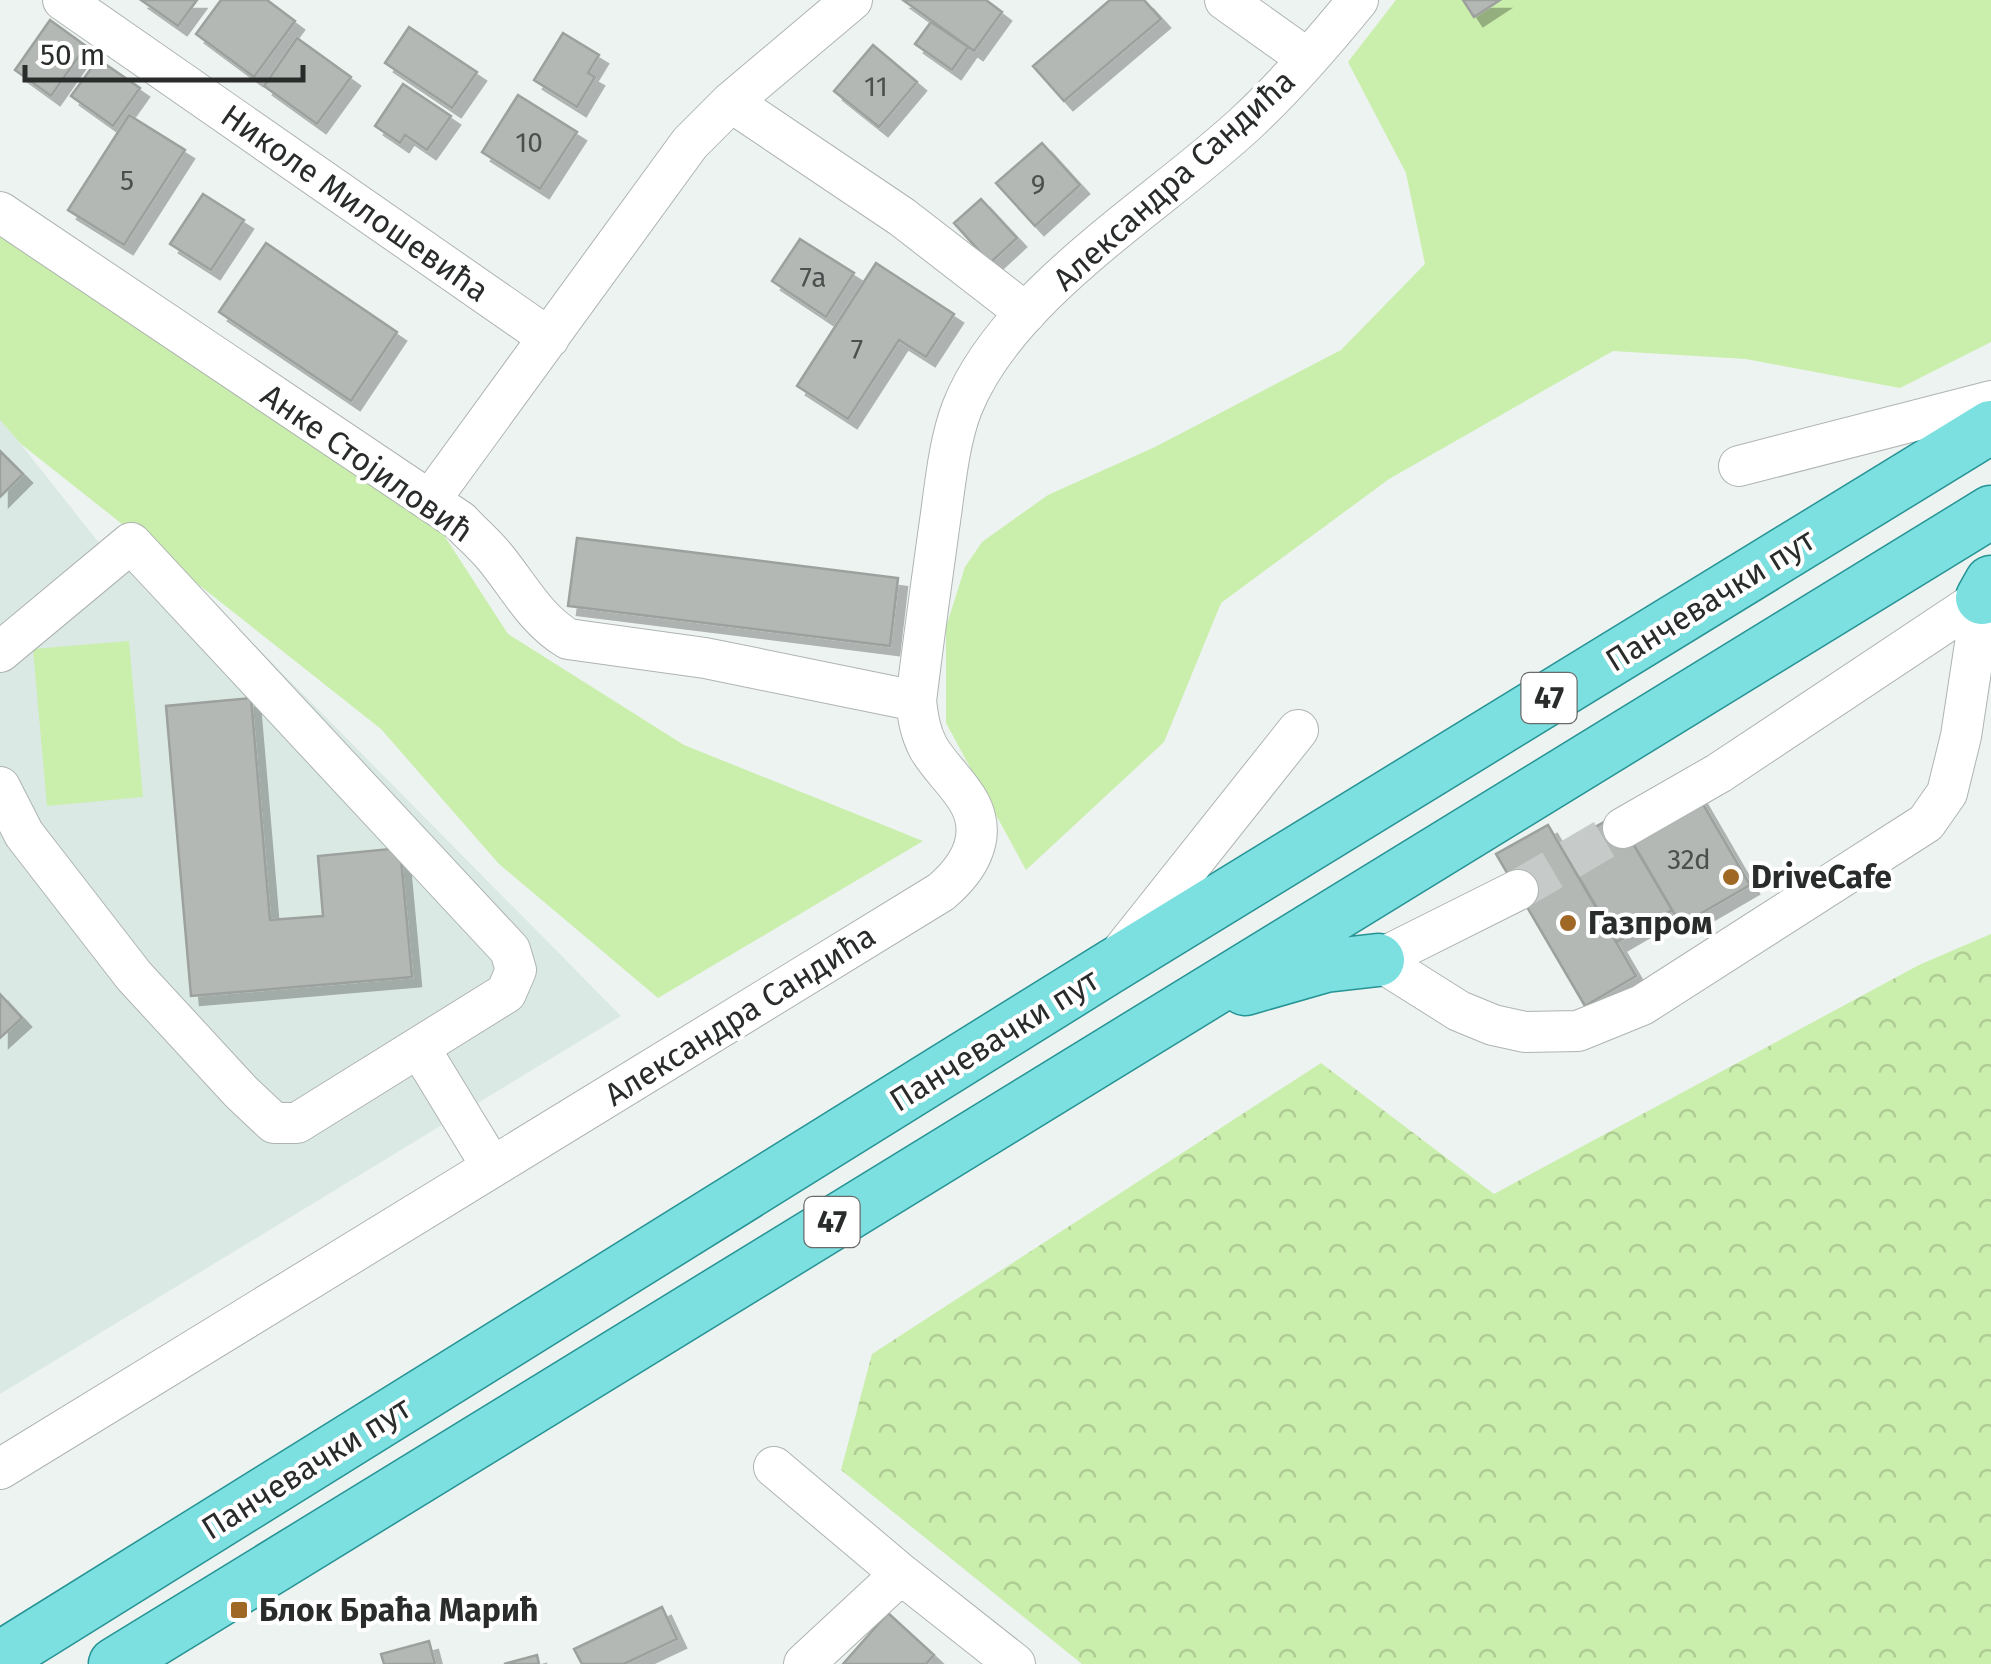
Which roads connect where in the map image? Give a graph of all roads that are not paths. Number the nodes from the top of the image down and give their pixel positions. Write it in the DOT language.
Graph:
graph roads {
  1 [pos="63,0"];
  2 [pos="852,0"];
  3 [pos="1225,0"];
  4 [pos="1358,0"];
  5 [pos="1308,59"];
  6 [pos="730,102"];
  7 [pos="0,212"];
  8 [pos="1026,313"];
  9 [pos="549,338"];
  10 [pos="1991,401"];
  11 [pos="1991,427"];
  12 [pos="1739,466"];
  13 [pos="430,500"];
  14 [pos="1991,512"];
  15 [pos="1986,590"];
  16 [pos="0,652"];
  17 [pos="916,702"];
  18 [pos="1298,730"];
  19 [pos="0,787"];
  20 [pos="1623,828"];
  21 [pos="1518,890"];
  22 [pos="1378,960"];
  23 [pos="1108,969"];
  24 [pos="1142,1032"];
  25 [pos="420,1048"];
  26 [pos="492,1167"];
  27 [pos="774,1467"];
  28 [pos="0,1469"];
  29 [pos="901,1574"];
  30 [pos="0,1658"];
  31 [pos="115,1664"];
  32 [pos="804,1664"];
  33 [pos="1015,1664"];
  1 -- 9 [label="street, Николе Милошевића"];
  2 -- 6 [label="street"];
  3 -- 5 [label="street"];
  4 -- 5 [label="street, Александра Сандића"];
  5 -- 8 [label="street, Александра Сандића"];
  6 -- 8 [label="street, Александра Сандића"];
  6 -- 9 [label="street"];
  7 -- 13 [label="street, Анке Стојиловић"];
  8 -- 17 [label="street, Александра Сандића"];
  9 -- 13 [label="street"];
  10 -- 12 [label="street"];
  11 -- 23 [label="main road, Панчевачки пут / 47"];
  13 -- 17 [label="street, Анке Стојиловић"];
  14 -- 24 [label="main road, Панчевачки пут / 47"];
  15 -- 20 [label="street"];
  15 -- 22 [label="street"];
  16 -- 25 [label="street"];
  17 -- 26 [label="street, Александра Сандића"];
  18 -- 23 [label="street"];
  19 -- 25 [label="street"];
  21 -- 22 [label="street"];
  22 -- 24 [label="main road"];
  23 -- 30 [label="main road, Панчевачки пут / 47"];
  24 -- 31 [label="main road, Панчевачки пут / 47"];
  25 -- 26 [label="street"];
  26 -- 28 [label="street, Александра Сандића"];
  27 -- 29 [label="street"];
  29 -- 32 [label="street"];
  29 -- 33 [label="street"];
}
